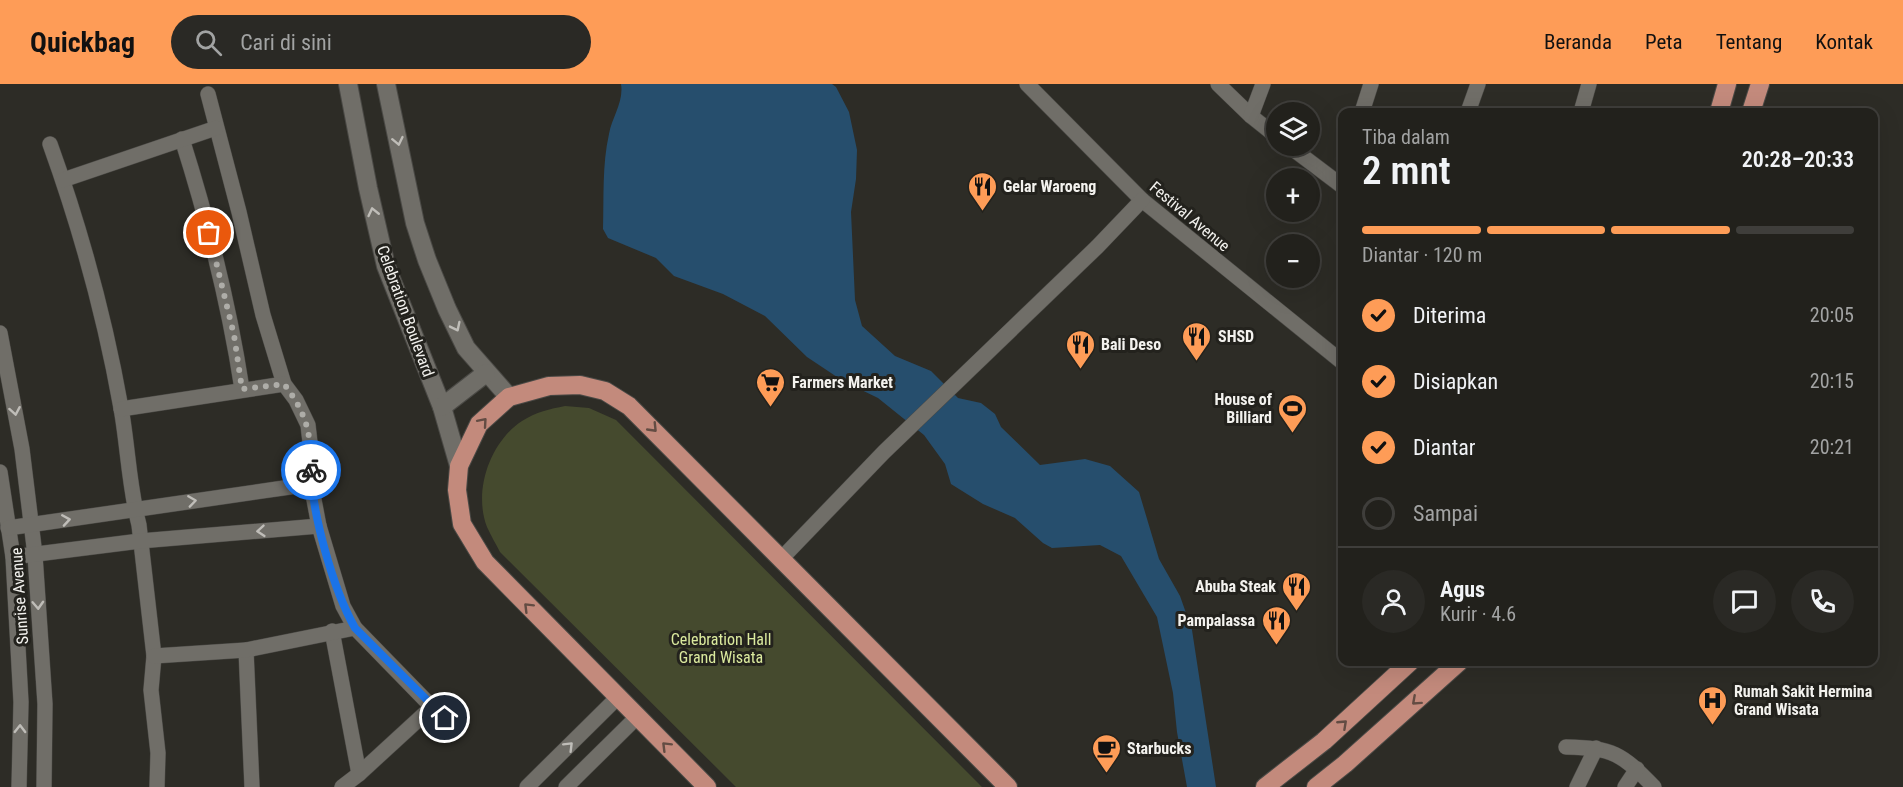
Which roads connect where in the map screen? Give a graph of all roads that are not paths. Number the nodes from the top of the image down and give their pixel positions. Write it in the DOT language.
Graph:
graph roads {
  1 [pos="348,84"];
  2 [pos="386,84"];
  3 [pos="1027,84"];
  4 [pos="1218,84"];
  5 [pos="1263,84"];
  6 [pos="1371,84"];
  7 [pos="1478,84"];
  8 [pos="1589,84"];
  9 [pos="1727,84"];
  10 [pos="1760,84"];
  11 [pos="208,94"];
  12 [pos="1363,108"];
  13 [pos="1469,108"];
  14 [pos="1582,108"];
  15 [pos="1720,108"];
  16 [pos="1752,108"];
  17 [pos="1251,116"];
  18 [pos="216,128"];
  19 [pos="1266,128"];
  20 [pos="182,139"];
  21 [pos="50,144"];
  22 [pos="1304,156"];
  23 [pos="1338,178"];
  24 [pos="63,180"];
  25 [pos="1142,200"];
  26 [pos="0,333"];
  27 [pos="1338,359"];
  28 [pos="486,373"];
  29 [pos="284,384"];
  30 [pos="242,389"];
  31 [pos="509,397"];
  32 [pos="442,407"];
  33 [pos="121,409"];
  34 [pos="459,466"];
  35 [pos="0,472"];
  36 [pos="311,484"];
  37 [pos="134,509"];
  38 [pos="32,525"];
  39 [pos="319,526"];
  40 [pos="8,528"];
  41 [pos="140,541"];
  42 [pos="35,555"];
  43 [pos="13,557"];
  44 [pos="781,559"];
  45 [pos="355,628"];
  46 [pos="332,631"];
  47 [pos="246,650"];
  48 [pos="154,656"];
  49 [pos="1406,666"];
  50 [pos="1455,666"];
  51 [pos="618,697"];
  52 [pos="432,707"];
  53 [pos="638,717"];
  54 [pos="458,730"];
  55 [pos="1324,741"];
  56 [pos="1566,747"];
  57 [pos="1596,748"];
  58 [pos="1345,764"];
  59 [pos="1637,769"];
  60 [pos="359,774"];
  61 [pos="19,787"];
  62 [pos="44,787"];
  63 [pos="157,787"];
  64 [pos="252,787"];
  65 [pos="342,787"];
  66 [pos="527,787"];
  67 [pos="566,787"];
  68 [pos="707,787"];
  69 [pos="1008,787"];
  70 [pos="1265,787"];
  71 [pos="1316,787"];
  72 [pos="1577,787"];
  73 [pos="1625,787"];
  74 [pos="1654,787"];
  32 -- 1 [label="street, Celebration Boulevard, one-way"];
  2 -- 28 [label="street, one-way"];
  3 -- 25 [label="street, Festival Avenue"];
  4 -- 17 [label="street"];
  5 -- 17 [label="street"];
  6 -- 12 [label="street"];
  7 -- 13 [label="street"];
  8 -- 14 [label="street"];
  9 -- 15 [label="main road"];
  10 -- 16 [label="main road"];
  11 -- 18 [label="street"];
  17 -- 19 [label="street"];
  18 -- 20 [label="street"];
  18 -- 29 [label="street"];
  20 -- 24 [label="street"];
  20 -- 30 [label="street"];
  21 -- 24 [label="street"];
  22 -- 23 [label="street"];
  24 -- 33 [label="street"];
  25 -- 27 [label="street, Festival Avenue"];
  25 -- 44 [label="street"];
  26 -- 38 [label="street, Sunrise Avenue, one-way"];
  28 -- 31 [label="street"];
  28 -- 32 [label="street"];
  29 -- 30 [label="street"];
  29 -- 36 [label="street"];
  30 -- 33 [label="street"];
  34 -- 31 [label="main road, one-way"];
  31 -- 44 [label="main road, one-way"];
  32 -- 34 [label="street, Celebration Boulevard"];
  33 -- 37 [label="street"];
  51 -- 34 [label="main road, one-way"];
  35 -- 40 [label="street, Sunrise Avenue"];
  37 -- 36 [label="street, one-way"];
  36 -- 39 [label="street"];
  38 -- 37 [label="street, one-way"];
  37 -- 41 [label="street"];
  38 -- 40 [label="street"];
  38 -- 42 [label="street, Sunrise Avenue"];
  39 -- 41 [label="street, one-way"];
  39 -- 45 [label="street"];
  40 -- 43 [label="street, Sunrise Avenue"];
  41 -- 42 [label="street"];
  41 -- 48 [label="street"];
  42 -- 43 [label="street"];
  42 -- 62 [label="street, Sunrise Avenue, one-way"];
  61 -- 43 [label="street, Sunrise Avenue, one-way"];
  44 -- 69 [label="main road"];
  45 -- 46 [label="street"];
  45 -- 52 [label="street"];
  46 -- 47 [label="street"];
  46 -- 60 [label="street"];
  47 -- 48 [label="street"];
  47 -- 64 [label="street"];
  48 -- 63 [label="street"];
  55 -- 49 [label="main road, one-way"];
  50 -- 58 [label="main road, one-way"];
  51 -- 53 [label="main road"];
  66 -- 51 [label="street, one-way"];
  52 -- 54 [label="street"];
  52 -- 60 [label="street"];
  53 -- 67 [label="street"];
  68 -- 53 [label="main road, one-way"];
  55 -- 58 [label="main road"];
  55 -- 70 [label="main road"];
  56 -- 57 [label="street"];
  57 -- 59 [label="street"];
  57 -- 72 [label="street"];
  58 -- 71 [label="main road"];
  59 -- 73 [label="street"];
  59 -- 74 [label="street"];
  60 -- 65 [label="street"];
}
